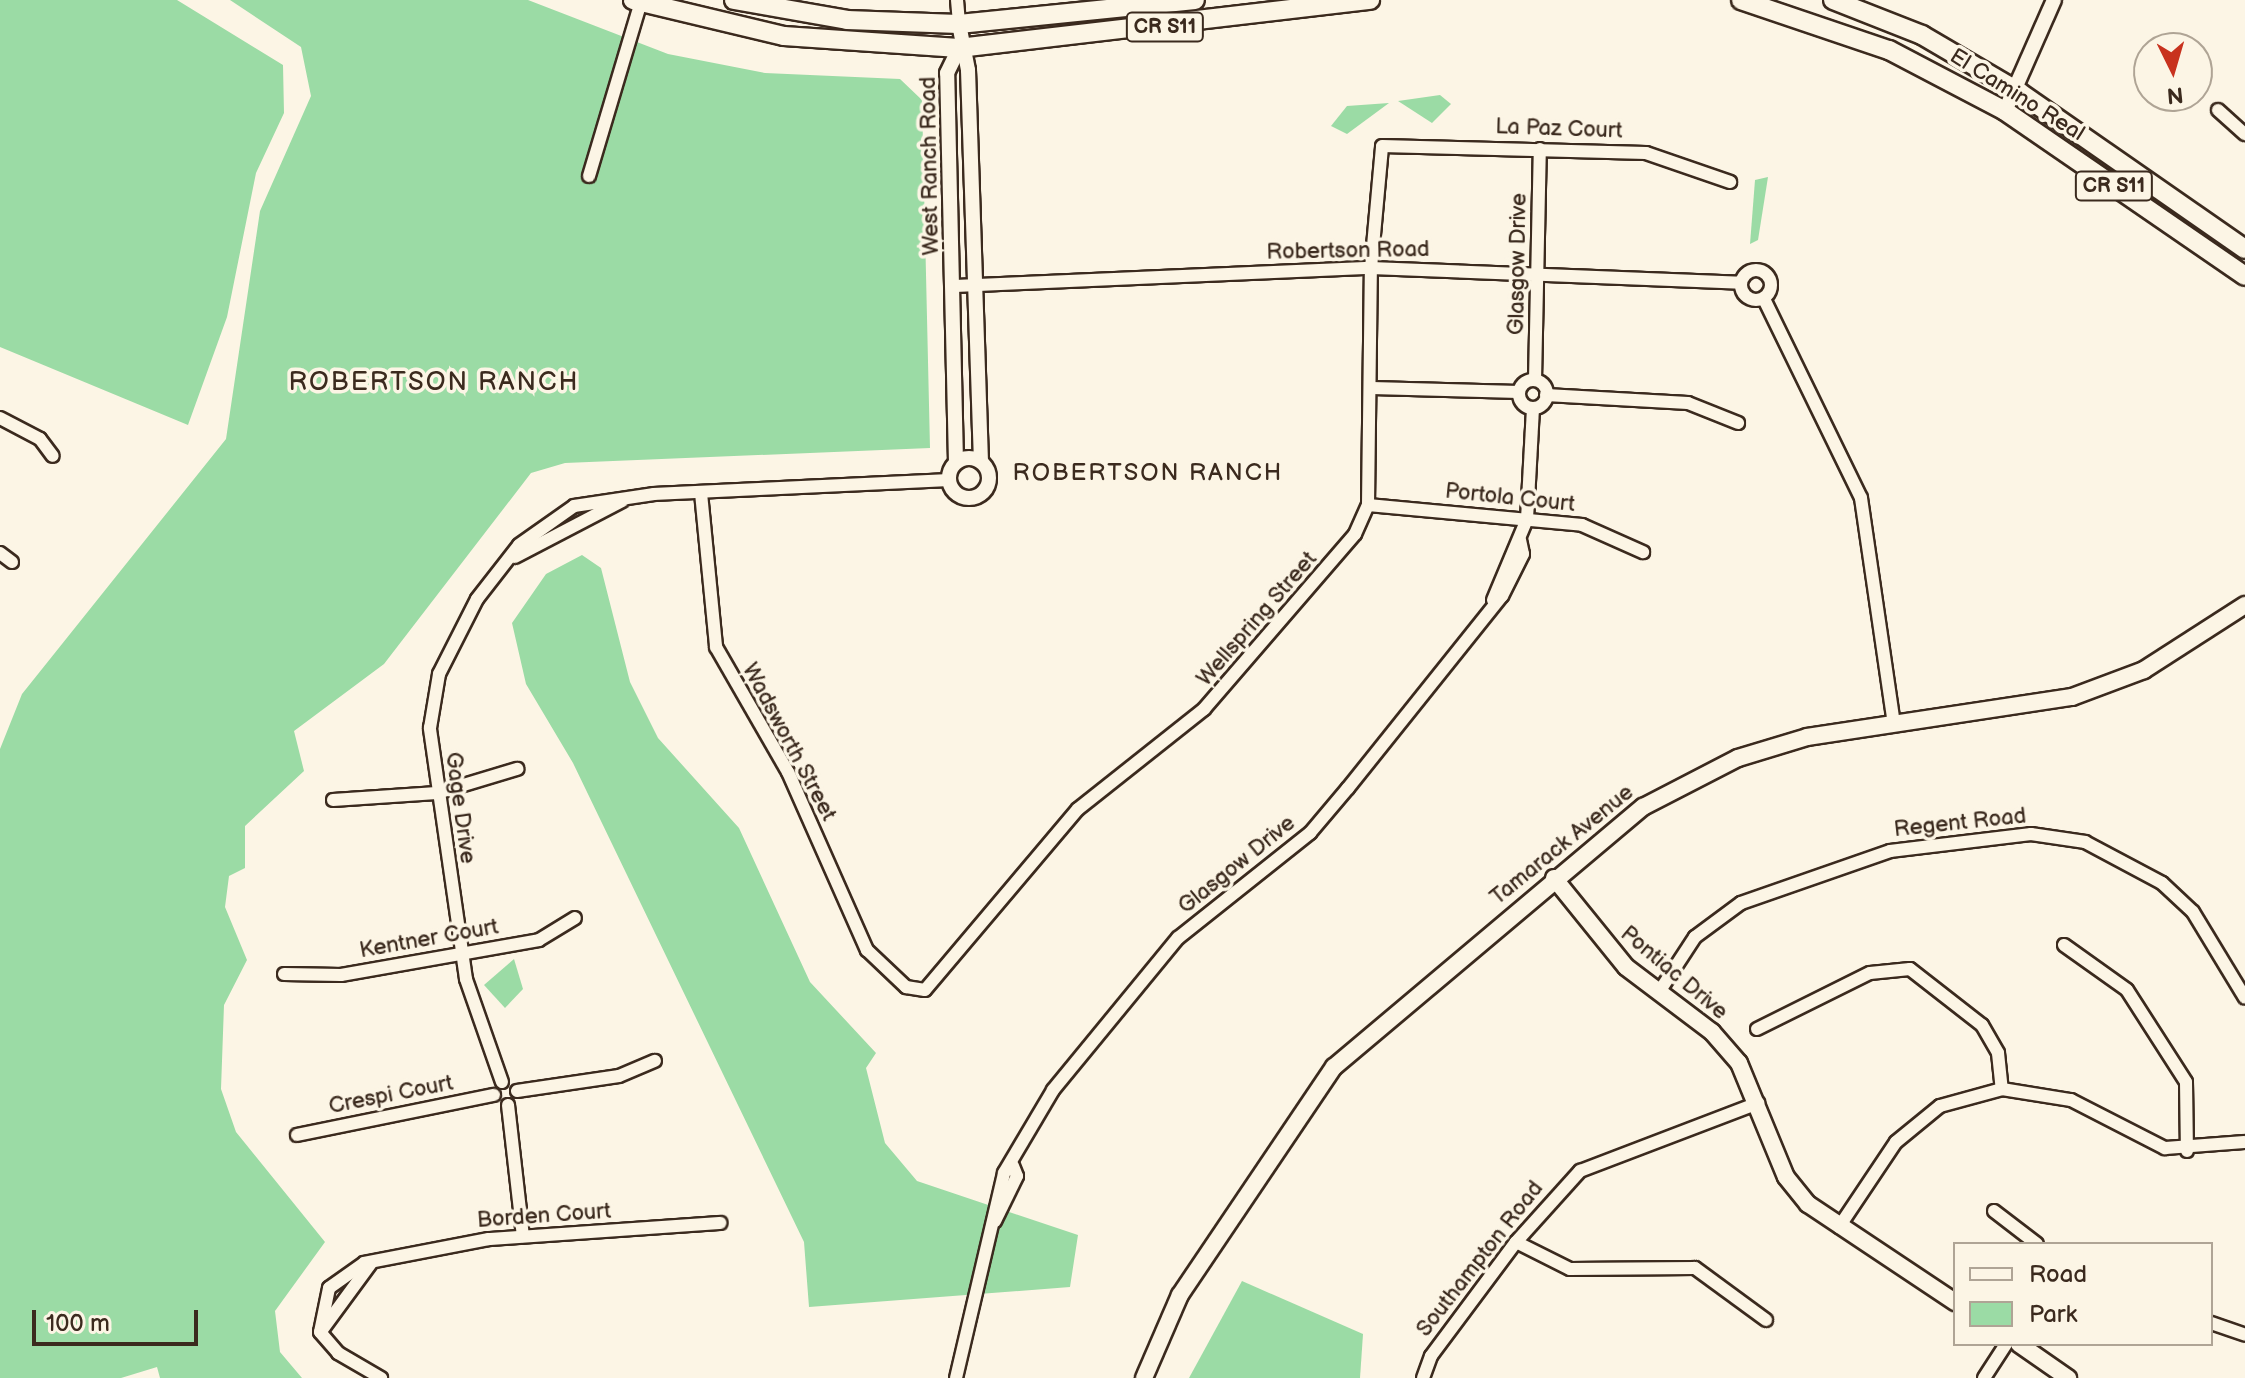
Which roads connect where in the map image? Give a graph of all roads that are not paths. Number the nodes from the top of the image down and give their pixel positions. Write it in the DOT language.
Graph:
graph roads {
  1 [pos="734,0"];
  2 [pos="957,0"];
  3 [pos="1195,0"];
  4 [pos="1370,0"];
  5 [pos="1741,0"];
  6 [pos="1833,0"];
  7 [pos="2054,0"];
  8 [pos="637,1"];
  9 [pos="959,24"];
  10 [pos="959,48"];
  11 [pos="2019,92"];
  12 [pos="2218,110"];
  13 [pos="2005,111"];
  14 [pos="2245,134"];
  15 [pos="1382,146"];
  16 [pos="1540,149"];
  17 [pos="589,176"];
  18 [pos="1730,182"];
  19 [pos="2245,249"];
  20 [pos="1371,268"];
  21 [pos="1538,271"];
  22 [pos="2245,276"];
  23 [pos="1741,283"];
  24 [pos="977,285"];
  25 [pos="955,286"];
  26 [pos="1764,299"];
  27 [pos="1535,380"];
  28 [pos="1372,388"];
  29 [pos="1519,392"];
  30 [pos="1546,395"];
  31 [pos="1533,408"];
  32 [pos="0,418"];
  33 [pos="1738,423"];
  34 [pos="53,456"];
  35 [pos="981,461"];
  36 [pos="956,462"];
  37 [pos="949,480"];
  38 [pos="701,493"];
  39 [pos="622,501"];
  40 [pos="1368,505"];
  41 [pos="1527,519"];
  42 [pos="563,523"];
  43 [pos="1643,552"];
  44 [pos="0,553"];
  45 [pos="12,562"];
  46 [pos="2244,608"];
  47 [pos="1894,725"];
  48 [pos="517,769"];
  49 [pos="437,793"];
  50 [pos="333,800"];
  51 [pos="1554,878"];
  52 [pos="575,918"];
  53 [pos="2064,945"];
  54 [pos="462,953"];
  55 [pos="284,974"];
  56 [pos="906,987"];
  57 [pos="1659,992"];
  58 [pos="2245,998"];
  59 [pos="1757,1029"];
  60 [pos="655,1061"];
  61 [pos="502,1082"];
  62 [pos="2002,1089"];
  63 [pos="517,1091"];
  64 [pos="494,1095"];
  65 [pos="1758,1103"];
  66 [pos="508,1105"];
  67 [pos="297,1135"];
  68 [pos="2245,1142"];
  69 [pos="2187,1151"];
  70 [pos="1994,1211"];
  71 [pos="720,1223"];
  72 [pos="1839,1227"];
  73 [pos="523,1236"];
  74 [pos="1516,1242"];
  75 [pos="2034,1242"];
  76 [pos="1953,1301"];
  77 [pos="1766,1320"];
  78 [pos="2213,1324"];
  79 [pos="2245,1335"];
  80 [pos="2005,1346"];
  81 [pos="2022,1346"];
  82 [pos="381,1378"];
  83 [pos="956,1378"];
  84 [pos="1144,1378"];
  85 [pos="1423,1378"];
  86 [pos="1984,1378"];
  87 [pos="2068,1378"];
  1 -- 9 [label="main road, CR S11"];
  2 -- 9 [label="street"];
  3 -- 9 [label="main road, CR S11"];
  4 -- 10 [label="main road, CR S11"];
  5 -- 13 [label="main road, El Camino Real / CR S11"];
  6 -- 11 [label="main road, El Camino Real / CR S11"];
  7 -- 11 [label="street"];
  8 -- 10 [label="main road, CR S11"];
  8 -- 17 [label="street"];
  9 -- 10 [label="street"];
  10 -- 24 [label="street, West Ranch Road"];
  10 -- 25 [label="street, West Ranch Road"];
  11 -- 13 [label="street"];
  11 -- 19 [label="main road, El Camino Real / CR S11"];
  12 -- 14 [label="street"];
  13 -- 22 [label="main road, El Camino Real / CR S11"];
  15 -- 16 [label="street, La Paz Court"];
  15 -- 20 [label="street, Wellspring Street"];
  16 -- 18 [label="street, La Paz Court"];
  16 -- 21 [label="street, Glasgow Drive"];
  20 -- 21 [label="street, Robertson Road"];
  20 -- 24 [label="street, Robertson Road"];
  20 -- 28 [label="street, Wellspring Street"];
  21 -- 23 [label="street, Robertson Road"];
  21 -- 27 [label="street, Glasgow Drive"];
  23 -- 26 [label="street"];
  23 -- 26 [label="street"];
  24 -- 25 [label="street, Robertson Road"];
  24 -- 35 [label="street, West Ranch Road"];
  25 -- 36 [label="street, West Ranch Road"];
  26 -- 47 [label="street"];
  27 -- 29 [label="street"];
  27 -- 30 [label="street"];
  28 -- 29 [label="street"];
  28 -- 40 [label="street, Wellspring Street"];
  29 -- 31 [label="street"];
  30 -- 31 [label="street"];
  30 -- 33 [label="street"];
  31 -- 41 [label="street, Glasgow Drive"];
  32 -- 34 [label="street"];
  35 -- 36 [label="street"];
  35 -- 37 [label="street"];
  36 -- 37 [label="street"];
  37 -- 38 [label="street, Gage Drive"];
  38 -- 39 [label="street, Gage Drive"];
  38 -- 56 [label="street, Wadsworth Street"];
  39 -- 42 [label="street, Gage Drive"];
  39 -- 42 [label="street, Gage Drive"];
  40 -- 41 [label="street, Portola Court"];
  40 -- 56 [label="street, Wellspring Street"];
  41 -- 43 [label="street, Portola Court"];
  41 -- 83 [label="street, Glasgow Drive"];
  42 -- 49 [label="street, Gage Drive"];
  44 -- 45 [label="street"];
  46 -- 47 [label="main road, Tamarack Avenue"];
  47 -- 51 [label="main road, Tamarack Avenue"];
  48 -- 49 [label="street"];
  49 -- 50 [label="street"];
  49 -- 54 [label="street, Gage Drive"];
  51 -- 57 [label="main road, Pontiac Drive"];
  51 -- 84 [label="main road, Tamarack Avenue"];
  52 -- 54 [label="street, Kentner Court"];
  53 -- 69 [label="street"];
  54 -- 55 [label="street, Kentner Court"];
  54 -- 61 [label="street, Gage Drive"];
  57 -- 58 [label="street, Regent Road"];
  57 -- 65 [label="main road, Pontiac Drive"];
  59 -- 62 [label="street"];
  60 -- 63 [label="street"];
  61 -- 63 [label="street"];
  61 -- 64 [label="street"];
  62 -- 69 [label="street"];
  62 -- 72 [label="street"];
  63 -- 66 [label="street"];
  64 -- 66 [label="street"];
  64 -- 67 [label="street, Crespi Court"];
  65 -- 72 [label="main road, Pontiac Drive"];
  65 -- 74 [label="street, Southampton Road"];
  66 -- 73 [label="street"];
  68 -- 69 [label="street"];
  70 -- 75 [label="street"];
  71 -- 73 [label="street, Borden Court"];
  72 -- 76 [label="main road, Pontiac Drive"];
  73 -- 82 [label="street, Borden Court"];
  74 -- 77 [label="street"];
  74 -- 85 [label="street, Southampton Road"];
  78 -- 79 [label="street"];
  80 -- 86 [label="street"];
  81 -- 87 [label="main road"];
}
